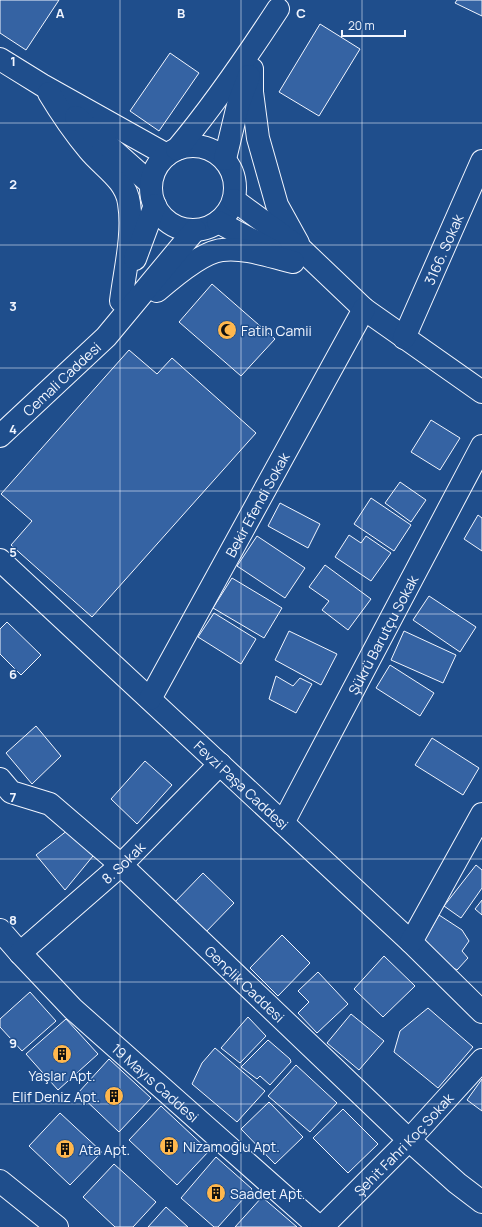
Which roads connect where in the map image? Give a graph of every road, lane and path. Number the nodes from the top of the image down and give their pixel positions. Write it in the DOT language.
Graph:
graph roads {
  1 [pos="280,5"];
  2 [pos="0,58"];
  3 [pos="252,69"];
  4 [pos="45,89"];
  5 [pos="172,152"];
  6 [pos="225,159"];
  7 [pos="482,162"];
  8 [pos="153,195"];
  9 [pos="234,200"];
  10 [pos="218,222"];
  11 [pos="195,230"];
  12 [pos="297,256"];
  13 [pos="123,308"];
  14 [pos="364,310"];
  15 [pos="404,338"];
  16 [pos="482,392"];
  17 [pos="0,436"];
  18 [pos="482,446"];
  19 [pos="0,560"];
  20 [pos="150,699"];
  21 [pos="220,764"];
  22 [pos="0,779"];
  23 [pos="482,814"];
  24 [pos="283,823"];
  25 [pos="121,865"];
  26 [pos="0,930"];
  27 [pos="412,942"];
  28 [pos="20,953"];
  29 [pos="482,1012"];
  30 [pos="482,1060"];
  31 [pos="408,1140"];
  32 [pos="0,1181"];
  33 [pos="482,1202"];
  34 [pos="57,1227"];
  35 [pos="319,1227"];
  36 [pos="322,1227"];
  1 -- 3 [label="street"];
  1 -- 5 [label="street"];
  2 -- 4 [label="street"];
  3 -- 6 [label="street"];
  3 -- 12 [label="street"];
  4 -- 5 [label="street"];
  4 -- 8 [label="street"];
  4 -- 13 [label="street"];
  5 -- 6 [label="street"];
  5 -- 8 [label="street"];
  6 -- 9 [label="street"];
  7 -- 15 [label="street, 3166. Sokak"];
  8 -- 11 [label="street"];
  8 -- 13 [label="street, Cemali Caddesi"];
  9 -- 10 [label="street"];
  9 -- 12 [label="street"];
  10 -- 11 [label="street"];
  10 -- 12 [label="street"];
  11 -- 13 [label="street, Cemali Caddesi"];
  12 -- 13 [label="street"];
  12 -- 14 [label="street"];
  13 -- 17 [label="street, Cemali Caddesi"];
  14 -- 15 [label="street"];
  14 -- 20 [label="street, Bekir Efendi Sokak"];
  15 -- 16 [label="street"];
  18 -- 24 [label="street, Şükrü Barutçu Sokak"];
  19 -- 20 [label="street, Fevzi Paşa Caddesi"];
  20 -- 21 [label="street, Fevzi Paşa Caddesi"];
  21 -- 24 [label="street, Fevzi Paşa Caddesi"];
  21 -- 25 [label="street, 8. Sokak"];
  22 -- 25 [label="street, Gençlik Caddesi"];
  23 -- 27 [label="street"];
  24 -- 27 [label="street, Fevzi Paşa Caddesi"];
  25 -- 28 [label="street, 8. Sokak"];
  25 -- 31 [label="street, Gençlik Caddesi"];
  26 -- 28 [label="street, 19 Mayıs Caddesi"];
  27 -- 29 [label="street, Fevzi Paşa Caddesi"];
  28 -- 35 [label="street, 19 Mayıs Caddesi"];
  30 -- 31 [label="street, Şehit Fahri Koç Sokak"];
  31 -- 33 [label="street, Gençlik Caddesi"];
  31 -- 36 [label="street, Şehit Fahri Koç Sokak"];
  32 -- 34 [label="street"];
}
